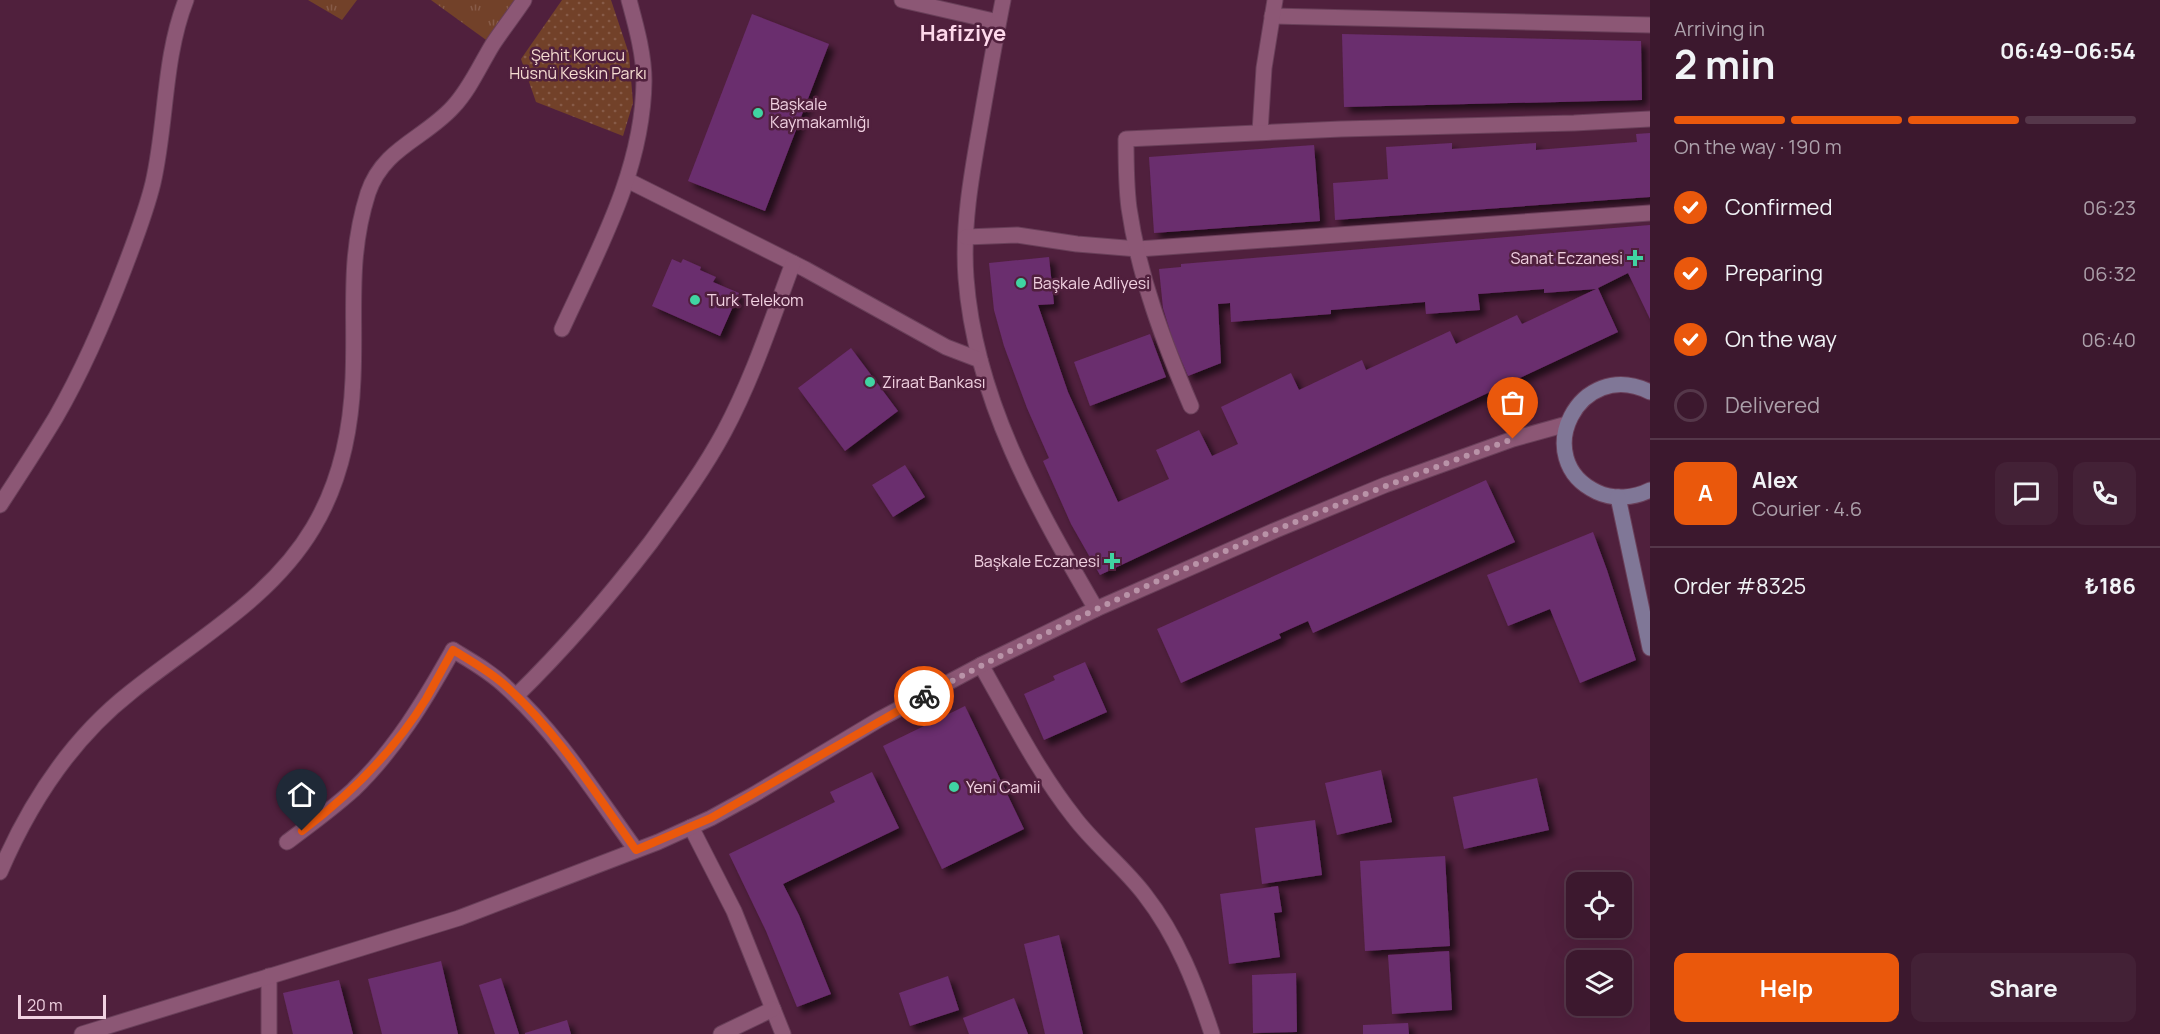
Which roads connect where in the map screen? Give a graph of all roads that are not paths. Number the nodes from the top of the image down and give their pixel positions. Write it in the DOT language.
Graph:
graph roads {
  1 [pos="186,0"];
  2 [pos="524,0"];
  3 [pos="629,0"];
  4 [pos="902,0"];
  5 [pos="1002,0"];
  6 [pos="1275,0"];
  7 [pos="1272,16"];
  8 [pos="998,21"];
  9 [pos="1650,25"];
  10 [pos="1650,119"];
  11 [pos="1260,132"];
  12 [pos="627,180"];
  13 [pos="1650,213"];
  14 [pos="966,237"];
  15 [pos="1138,249"];
  16 [pos="793,263"];
  17 [pos="562,328"];
  18 [pos="980,360"];
  19 [pos="1650,392"];
  20 [pos="1191,406"];
  21 [pos="1567,424"];
  22 [pos="1650,489"];
  23 [pos="1618,497"];
  24 [pos="0,505"];
  25 [pos="1096,609"];
  26 [pos="1650,648"];
  27 [pos="981,665"];
  28 [pos="516,696"];
  29 [pos="691,827"];
  30 [pos="287,842"];
  31 [pos="636,850"];
  32 [pos="0,872"];
  33 [pos="268,976"];
  34 [pos="773,1009"];
  35 [pos="82,1034"];
  36 [pos="269,1034"];
  37 [pos="721,1034"];
  38 [pos="783,1034"];
  39 [pos="1212,1034"];
  1 -- 24 [label="street"];
  2 -- 32 [label="street"];
  3 -- 12 [label="street"];
  4 -- 8 [label="street"];
  5 -- 8 [label="street"];
  6 -- 7 [label="street"];
  7 -- 9 [label="street"];
  7 -- 11 [label="street"];
  8 -- 14 [label="street"];
  10 -- 11 [label="street"];
  11 -- 15 [label="street"];
  12 -- 16 [label="street"];
  12 -- 17 [label="street"];
  13 -- 15 [label="street"];
  14 -- 15 [label="street"];
  14 -- 18 [label="street"];
  15 -- 20 [label="street"];
  16 -- 18 [label="street"];
  16 -- 28 [label="street"];
  18 -- 25 [label="street"];
  19 -- 21 [label="street"];
  21 -- 23 [label="street"];
  21 -- 25 [label="street"];
  22 -- 23 [label="street"];
  23 -- 26 [label="street"];
  25 -- 27 [label="street"];
  27 -- 29 [label="street"];
  27 -- 39 [label="street"];
  28 -- 30 [label="street"];
  28 -- 31 [label="street"];
  29 -- 31 [label="street"];
  29 -- 34 [label="street"];
  31 -- 33 [label="street"];
  33 -- 35 [label="street"];
  33 -- 36 [label="street"];
  34 -- 37 [label="street"];
  34 -- 38 [label="street"];
}
